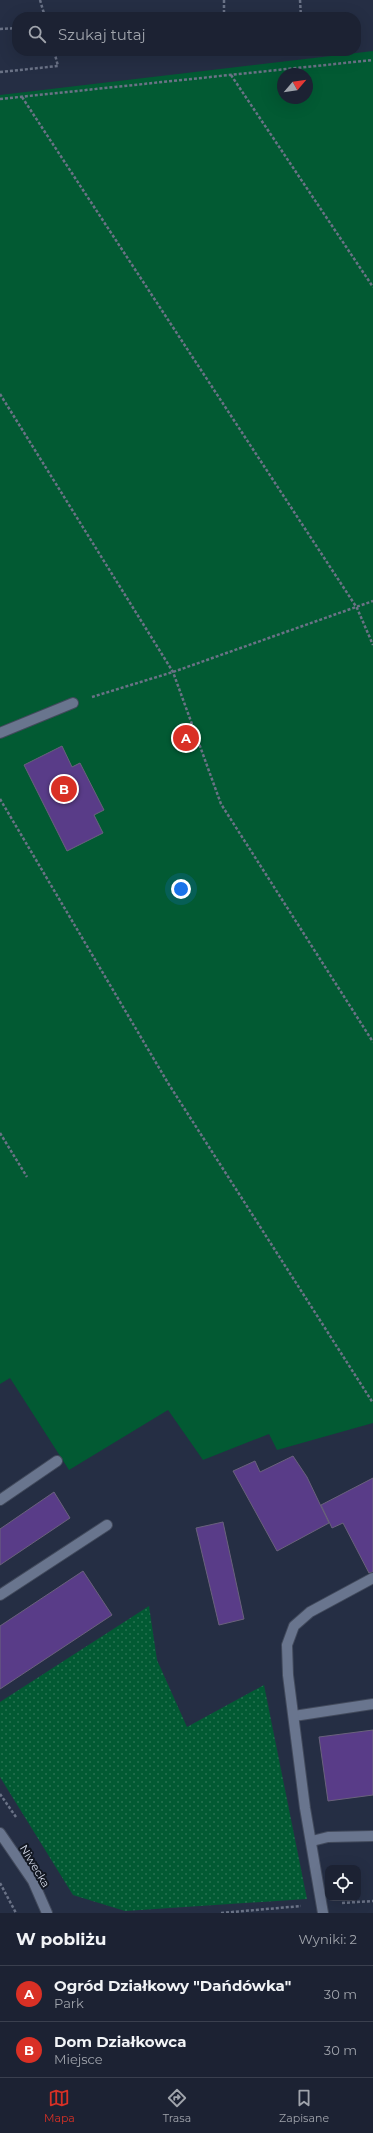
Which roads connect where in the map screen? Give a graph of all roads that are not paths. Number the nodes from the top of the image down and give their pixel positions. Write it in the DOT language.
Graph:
graph roads {
  1 [pos="73,703"];
  2 [pos="0,733"];
  3 [pos="57,1462"];
  4 [pos="0,1500"];
  5 [pos="107,1525"];
  6 [pos="373,1578"];
  7 [pos="0,1596"];
  8 [pos="373,1704"];
  9 [pos="294,1716"];
  10 [pos="0,1832"];
  11 [pos="373,1836"];
  12 [pos="312,1841"];
  13 [pos="322,1909"];
  14 [pos="47,1913"];
  1 -- 2 [label="street"];
  3 -- 4 [label="street"];
  5 -- 7 [label="street"];
  6 -- 9 [label="street"];
  8 -- 9 [label="street"];
  9 -- 12 [label="street"];
  10 -- 14 [label="street, Niwecka"];
  11 -- 12 [label="street"];
  12 -- 13 [label="street"];
}
